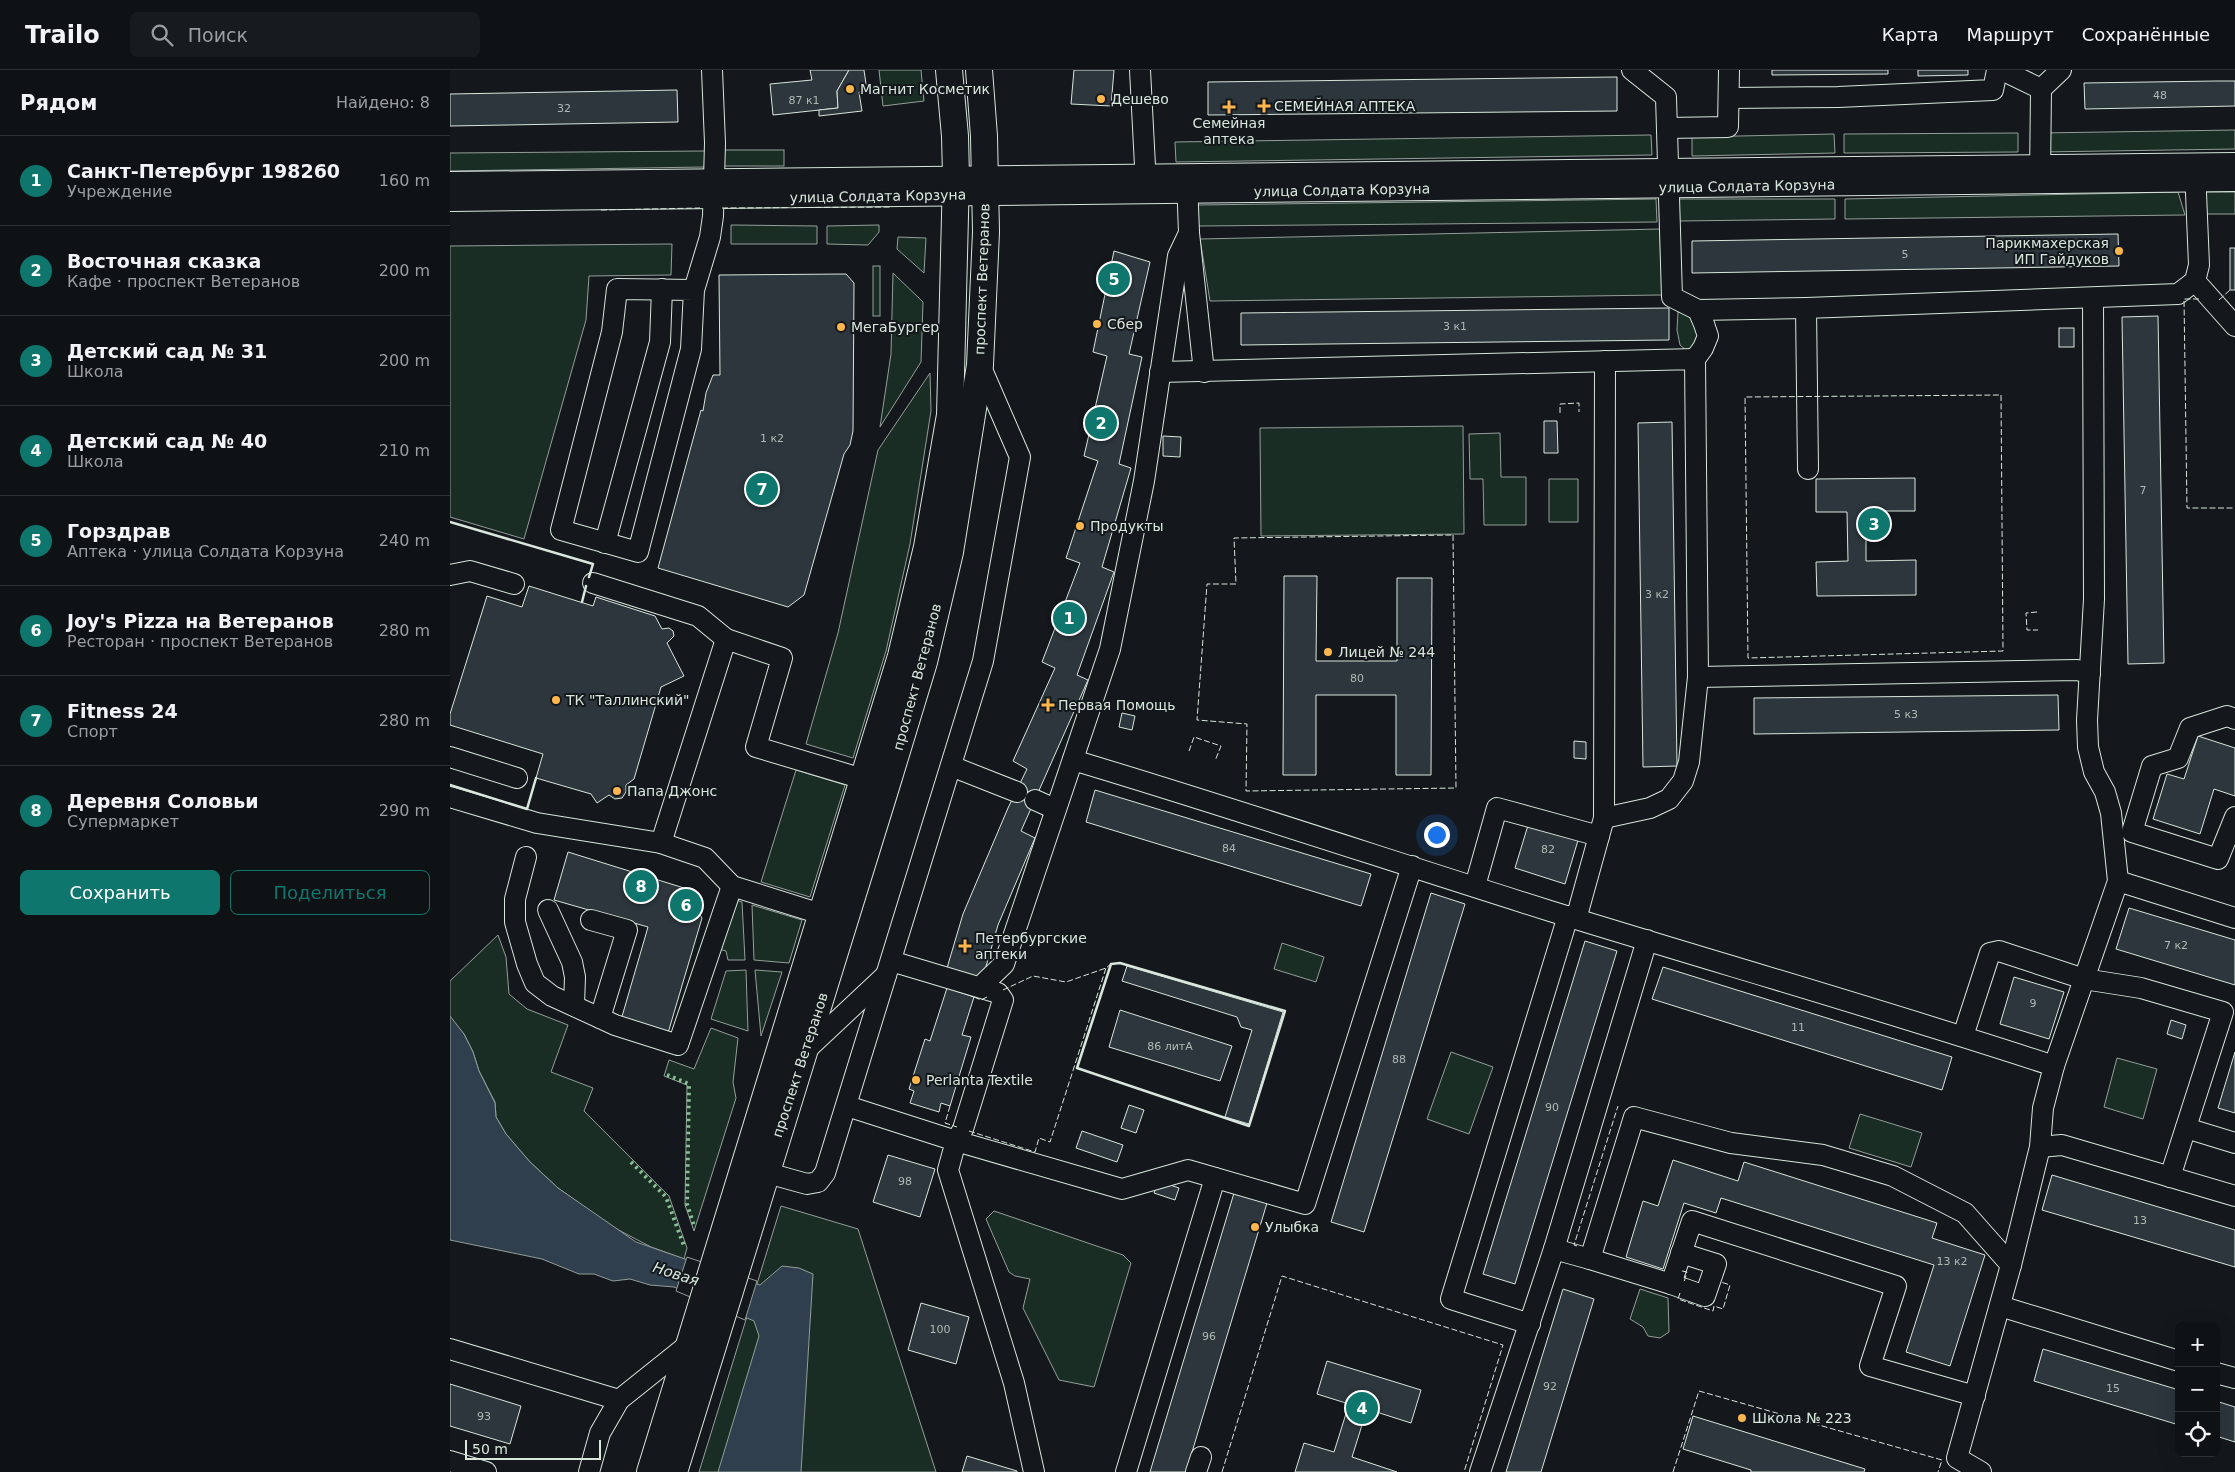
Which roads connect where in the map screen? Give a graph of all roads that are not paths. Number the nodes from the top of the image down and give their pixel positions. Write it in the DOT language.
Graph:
graph roads {
  1 [pos="712,70"];
  2 [pos="949,70"];
  3 [pos="979,70"];
  4 [pos="1140,70"];
  5 [pos="1632,70"];
  6 [pos="1729,70"];
  7 [pos="1997,70"];
  8 [pos="2002,70"];
  9 [pos="2062,70"];
  10 [pos="2041,90"];
  11 [pos="1729,98"];
  12 [pos="1667,128"];
  13 [pos="2235,163"];
  14 [pos="2195,172"];
  15 [pos="2040,174"];
  16 [pos="1668,177"];
  17 [pos="2235,181"];
  18 [pos="450,182"];
  19 [pos="1146,183"];
  20 [pos="1187,183"];
  21 [pos="956,185"];
  22 [pos="985,185"];
  23 [pos="714,188"];
  24 [pos="450,201"];
  25 [pos="1190,233"];
  26 [pos="2195,281"];
  27 [pos="662,289"];
  28 [pos="694,290"];
  29 [pos="2093,298"];
  30 [pos="1806,308"];
  31 [pos="1698,310"];
  32 [pos="2235,326"];
  33 [pos="1695,359"];
  34 [pos="1605,361"];
  35 [pos="980,364"];
  36 [pos="1160,372"];
  37 [pos="1204,372"];
  38 [pos="1808,469"];
  39 [pos="605,542"];
  40 [pos="450,574"];
  41 [pos="593,583"];
  42 [pos="514,584"];
  43 [pos="726,639"];
  44 [pos="2090,673"];
  45 [pos="1698,677"];
  46 [pos="2235,719"];
  47 [pos="450,757"];
  48 [pos="1073,760"];
  49 [pos="951,766"];
  50 [pos="517,778"];
  51 [pos="863,779"];
  52 [pos="450,797"];
  53 [pos="1055,809"];
  54 [pos="2235,817"];
  55 [pos="1602,827"];
  56 [pos="661,843"];
  57 [pos="526,857"];
  58 [pos="1412,866"];
  59 [pos="2118,881"];
  60 [pos="732,886"];
  61 [pos="1475,886"];
  62 [pos="548,910"];
  63 [pos="821,914"];
  64 [pos="1572,918"];
  65 [pos="2235,918"];
  66 [pos="591,920"];
  67 [pos="1647,940"];
  68 [pos="889,968"];
  69 [pos="2084,979"];
  70 [pos="980,987"];
  71 [pos="574,1006"];
  72 [pos="600,1018"];
  73 [pos="1963,1036"];
  74 [pos="805,1051"];
  75 [pos="2054,1066"];
  76 [pos="847,1106"];
  77 [pos="2186,1128"];
  78 [pos="956,1141"];
  79 [pos="2235,1143"];
  80 [pos="2040,1147"];
  81 [pos="755,1170"];
  82 [pos="2170,1176"];
  83 [pos="1215,1178"];
  84 [pos="2235,1196"];
  85 [pos="1554,1249"];
  86 [pos="1681,1253"];
  87 [pos="1590,1259"];
  88 [pos="2011,1265"];
  89 [pos="1671,1284"];
  90 [pos="2000,1306"];
  91 [pos="1530,1324"];
  92 [pos="700,1335"];
  93 [pos="450,1349"];
  94 [pos="2175,1360"];
  95 [pos="2220,1374"];
  96 [pos="2235,1378"];
  97 [pos="1975,1396"];
  98 [pos="619,1400"];
  99 [pos="450,1461"];
  100 [pos="1955,1465"];
  101 [pos="486,1472"];
  102 [pos="589,1472"];
  103 [pos="650,1472"];
  104 [pos="674,1472"];
  105 [pos="1034,1472"];
  106 [pos="1126,1472"];
  107 [pos="1480,1472"];
  108 [pos="1981,1472"];
  1 -- 23 [label="street"];
  2 -- 21 [label="main road, проспект Ветеранов"];
  3 -- 22 [label="main road, проспект Ветеранов"];
  4 -- 19 [label="street"];
  5 -- 12 [label="street"];
  6 -- 11 [label="street"];
  7 -- 11 [label="street"];
  8 -- 10 [label="street"];
  9 -- 10 [label="street"];
  10 -- 15 [label="street"];
  11 -- 12 [label="street"];
  12 -- 16 [label="street"];
  13 -- 14 [label="street, улица Солдата Корзуна"];
  14 -- 15 [label="street, улица Солдата Корзуна"];
  14 -- 17 [label="street, улица Солдата Корзуна"];
  14 -- 26 [label="street"];
  15 -- 16 [label="street, улица Солдата Корзуна"];
  16 -- 20 [label="street, улица Солдата Корзуна"];
  16 -- 31 [label="street"];
  18 -- 23 [label="street, улица Солдата Корзуна"];
  19 -- 20 [label="street, улица Солдата Корзуна"];
  19 -- 22 [label="street, улица Солдата Корзуна"];
  20 -- 25 [label="street"];
  21 -- 22 [label="street, улица Солдата Корзуна"];
  21 -- 23 [label="street, улица Солдата Корзуна"];
  21 -- 51 [label="main road, проспект Ветеранов"];
  22 -- 35 [label="main road, проспект Ветеранов"];
  23 -- 24 [label="street, улица Солдата Корзуна"];
  23 -- 28 [label="street"];
  25 -- 36 [label="street"];
  25 -- 37 [label="street"];
  26 -- 29 [label="street"];
  26 -- 32 [label="street"];
  27 -- 28 [label="street"];
  27 -- 39 [label="street"];
  27 -- 39 [label="street"];
  28 -- 39 [label="street"];
  29 -- 30 [label="street"];
  29 -- 44 [label="street"];
  30 -- 31 [label="street"];
  30 -- 38 [label="street"];
  31 -- 33 [label="street"];
  33 -- 34 [label="street"];
  33 -- 45 [label="street"];
  34 -- 37 [label="street"];
  34 -- 55 [label="street"];
  35 -- 49 [label="street"];
  35 -- 74 [label="main road, проспект Ветеранов"];
  36 -- 37 [label="street"];
  36 -- 48 [label="street"];
  40 -- 42 [label="street"];
  41 -- 43 [label="street"];
  43 -- 51 [label="street"];
  43 -- 56 [label="street"];
  44 -- 45 [label="street"];
  44 -- 59 [label="street"];
  45 -- 55 [label="street"];
  46 -- 54 [label="street"];
  47 -- 50 [label="street"];
  48 -- 53 [label="street"];
  48 -- 58 [label="street"];
  49 -- 53 [label="street"];
  49 -- 68 [label="street"];
  51 -- 63 [label="main road, проспект Ветеранов"];
  52 -- 56 [label="street"];
  53 -- 70 [label="street"];
  55 -- 61 [label="street"];
  55 -- 64 [label="street"];
  56 -- 60 [label="street"];
  57 -- 71 [label="street"];
  58 -- 61 [label="street"];
  58 -- 83 [label="street"];
  59 -- 65 [label="street"];
  59 -- 69 [label="street"];
  60 -- 63 [label="street"];
  60 -- 72 [label="street"];
  61 -- 64 [label="street"];
  62 -- 71 [label="street"];
  63 -- 81 [label="main road, проспект Ветеранов"];
  64 -- 67 [label="street"];
  64 -- 91 [label="street"];
  66 -- 72 [label="street"];
  67 -- 73 [label="street"];
  67 -- 85 [label="street"];
  68 -- 70 [label="street"];
  68 -- 74 [label="street"];
  68 -- 76 [label="street"];
  69 -- 73 [label="street"];
  69 -- 75 [label="street"];
  69 -- 77 [label="street"];
  70 -- 78 [label="street"];
  71 -- 72 [label="street"];
  73 -- 75 [label="street"];
  74 -- 81 [label="main road, проспект Ветеранов"];
  75 -- 80 [label="street"];
  76 -- 78 [label="street"];
  76 -- 81 [label="street"];
  77 -- 79 [label="street"];
  77 -- 82 [label="street"];
  78 -- 83 [label="street"];
  78 -- 105 [label="street"];
  80 -- 82 [label="street"];
  80 -- 88 [label="street"];
  81 -- 92 [label="main road, проспект Ветеранов"];
  82 -- 84 [label="street"];
  83 -- 106 [label="street"];
  85 -- 87 [label="street"];
  85 -- 91 [label="street"];
  86 -- 89 [label="street"];
  86 -- 89 [label="street"];
  86 -- 97 [label="street"];
  87 -- 88 [label="street"];
  87 -- 89 [label="street"];
  88 -- 90 [label="street"];
  90 -- 94 [label="street"];
  90 -- 97 [label="street"];
  91 -- 107 [label="street"];
  92 -- 98 [label="street"];
  92 -- 103 [label="main road"];
  92 -- 104 [label="main road"];
  93 -- 98 [label="street"];
  95 -- 96 [label="street"];
  97 -- 100 [label="street"];
  98 -- 102 [label="street"];
  99 -- 101 [label="street"];
  100 -- 108 [label="street"];
}
